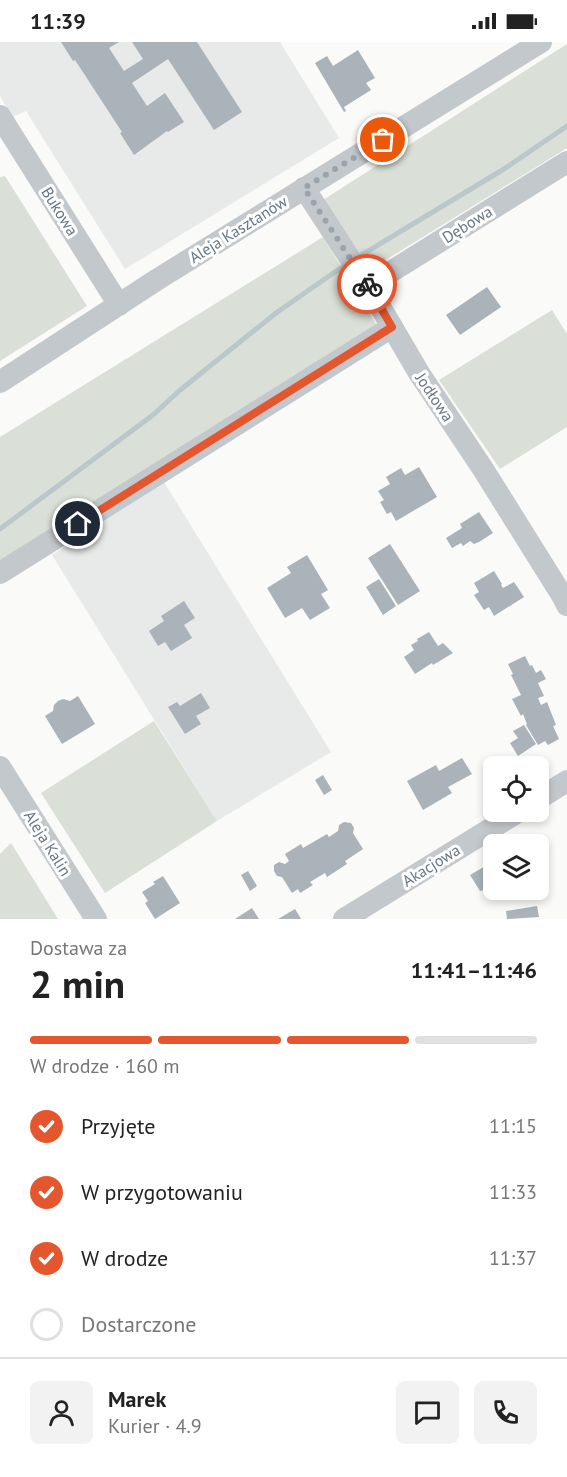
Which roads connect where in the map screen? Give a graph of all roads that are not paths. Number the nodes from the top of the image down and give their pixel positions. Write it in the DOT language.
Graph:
graph roads {
  1 [pos="541,42"];
  2 [pos="3,129"];
  3 [pos="567,162"];
  4 [pos="304,188"];
  5 [pos="368,286"];
  6 [pos="119,306"];
  7 [pos="392,327"];
  8 [pos="0,382"];
  9 [pos="0,573"];
  10 [pos="567,605"];
  11 [pos="0,767"];
  12 [pos="567,781"];
  13 [pos="549,792"];
  14 [pos="502,822"];
  15 [pos="96,919"];
  16 [pos="344,919"];
  1 -- 4 [label="street, Aleja Kasztanów"];
  2 -- 6 [label="street, Bukowa"];
  3 -- 5 [label="street, Dębowa"];
  4 -- 5 [label="street, Jodłowa"];
  4 -- 6 [label="street, Aleja Kasztanów"];
  5 -- 7 [label="street, Jodłowa"];
  6 -- 8 [label="street, Aleja Kasztanów"];
  7 -- 9 [label="street"];
  7 -- 10 [label="street, Jodłowa"];
  11 -- 15 [label="street, Aleja Kalin"];
  12 -- 13 [label="street"];
  14 -- 16 [label="street, Akacjowa"];
}
